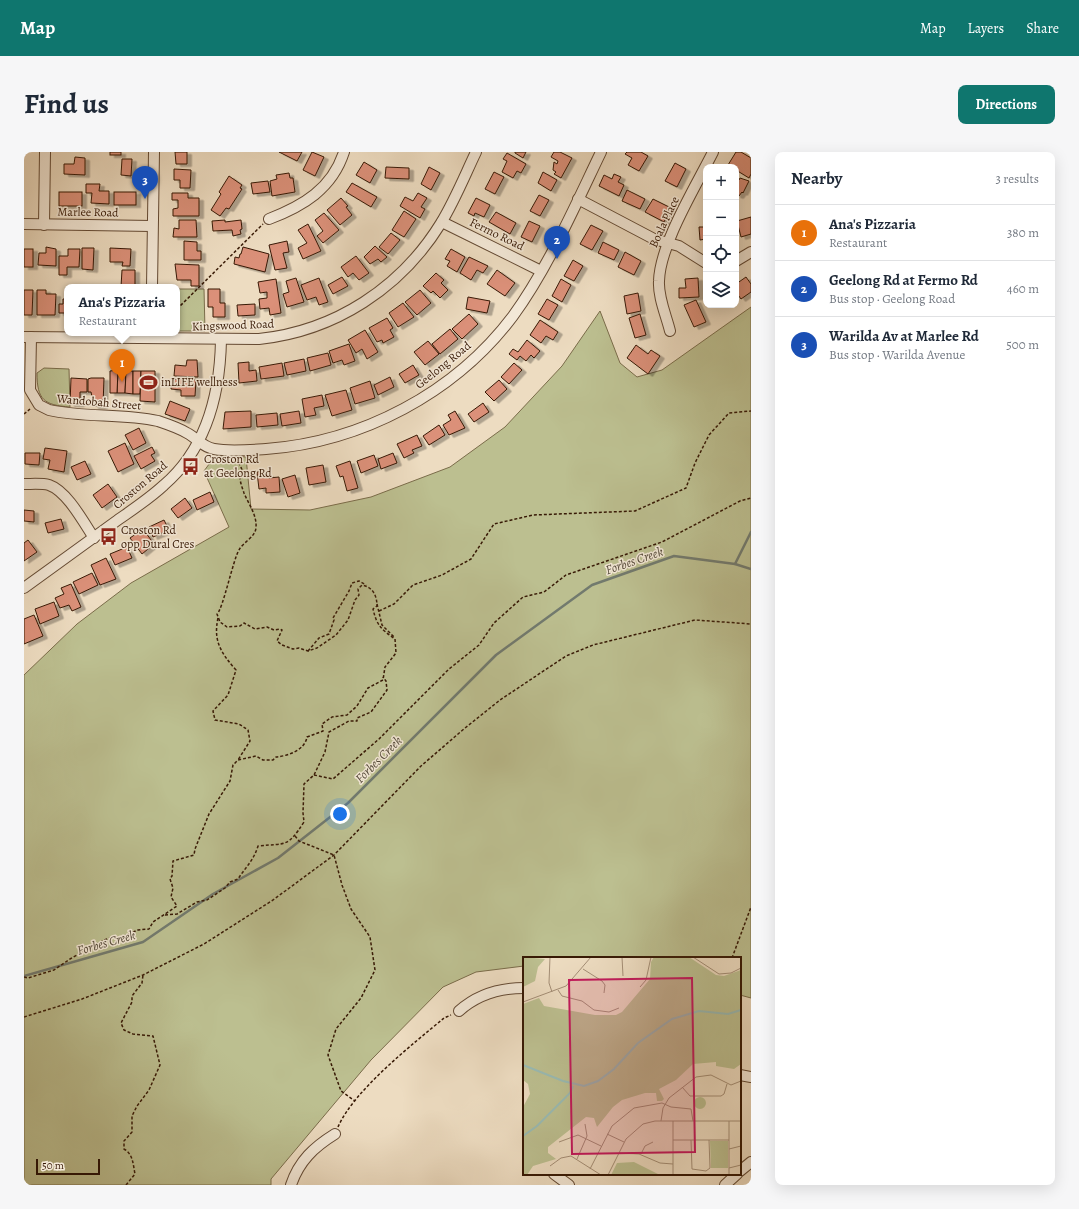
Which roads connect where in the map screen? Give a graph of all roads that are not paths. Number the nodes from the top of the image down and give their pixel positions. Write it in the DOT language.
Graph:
graph roads {
  1 [pos="45,152"];
  2 [pos="154,152"];
  3 [pos="344,152"];
  4 [pos="475,152"];
  5 [pos="601,152"];
  6 [pos="713,152"];
  7 [pos="578,199"];
  8 [pos="269,219"];
  9 [pos="442,222"];
  10 [pos="24,224"];
  11 [pos="44,225"];
  12 [pos="152,226"];
  13 [pos="668,243"];
  14 [pos="751,252"];
  15 [pos="739,259"];
  16 [pos="703,262"];
  17 [pos="541,271"];
  18 [pos="152,284"];
  19 [pos="670,331"];
  20 [pos="151,336"];
  21 [pos="28,337"];
  22 [pos="221,340"];
  23 [pos="198,442"];
  24 [pos="24,484"];
  25 [pos="94,538"];
  26 [pos="24,588"];
  27 [pos="523,988"];
  28 [pos="459,1011"];
  29 [pos="741,1075"];
  30 [pos="751,1077"];
  31 [pos="335,1134"];
  32 [pos="751,1162"];
  33 [pos="741,1170"];
  34 [pos="555,1175"];
  35 [pos="736,1175"];
  36 [pos="565,1184"];
  37 [pos="292,1185"];
  38 [pos="725,1185"];
  1 -- 11 [label="street"];
  2 -- 12 [label="street"];
  3 -- 8 [label="street"];
  4 -- 9 [label="street, Kingswood Road"];
  5 -- 7 [label="street, Geelong Road"];
  6 -- 13 [label="street, Boala Place"];
  7 -- 13 [label="street"];
  7 -- 17 [label="street, Geelong Road"];
  9 -- 17 [label="street, Fermo Road"];
  9 -- 22 [label="street, Kingswood Road"];
  10 -- 11 [label="street, Marlee Road"];
  11 -- 12 [label="street, Marlee Road"];
  12 -- 18 [label="street"];
  13 -- 16 [label="street"];
  13 -- 19 [label="street, Boala Place"];
  14 -- 15 [label="street"];
  17 -- 23 [label="street, Geelong Road"];
  20 -- 21 [label="street, Kingswood Road"];
  20 -- 22 [label="street, Kingswood Road"];
  21 -- 23 [label="street, Wandobah Street"];
  22 -- 23 [label="street, Croston Road"];
  23 -- 25 [label="street, Croston Road"];
  24 -- 25 [label="street"];
  25 -- 26 [label="street, Croston Road"];
  27 -- 28 [label="street"];
  29 -- 30 [label="street"];
  31 -- 37 [label="street"];
  32 -- 33 [label="street"];
  34 -- 36 [label="street"];
  35 -- 38 [label="street"];
}
